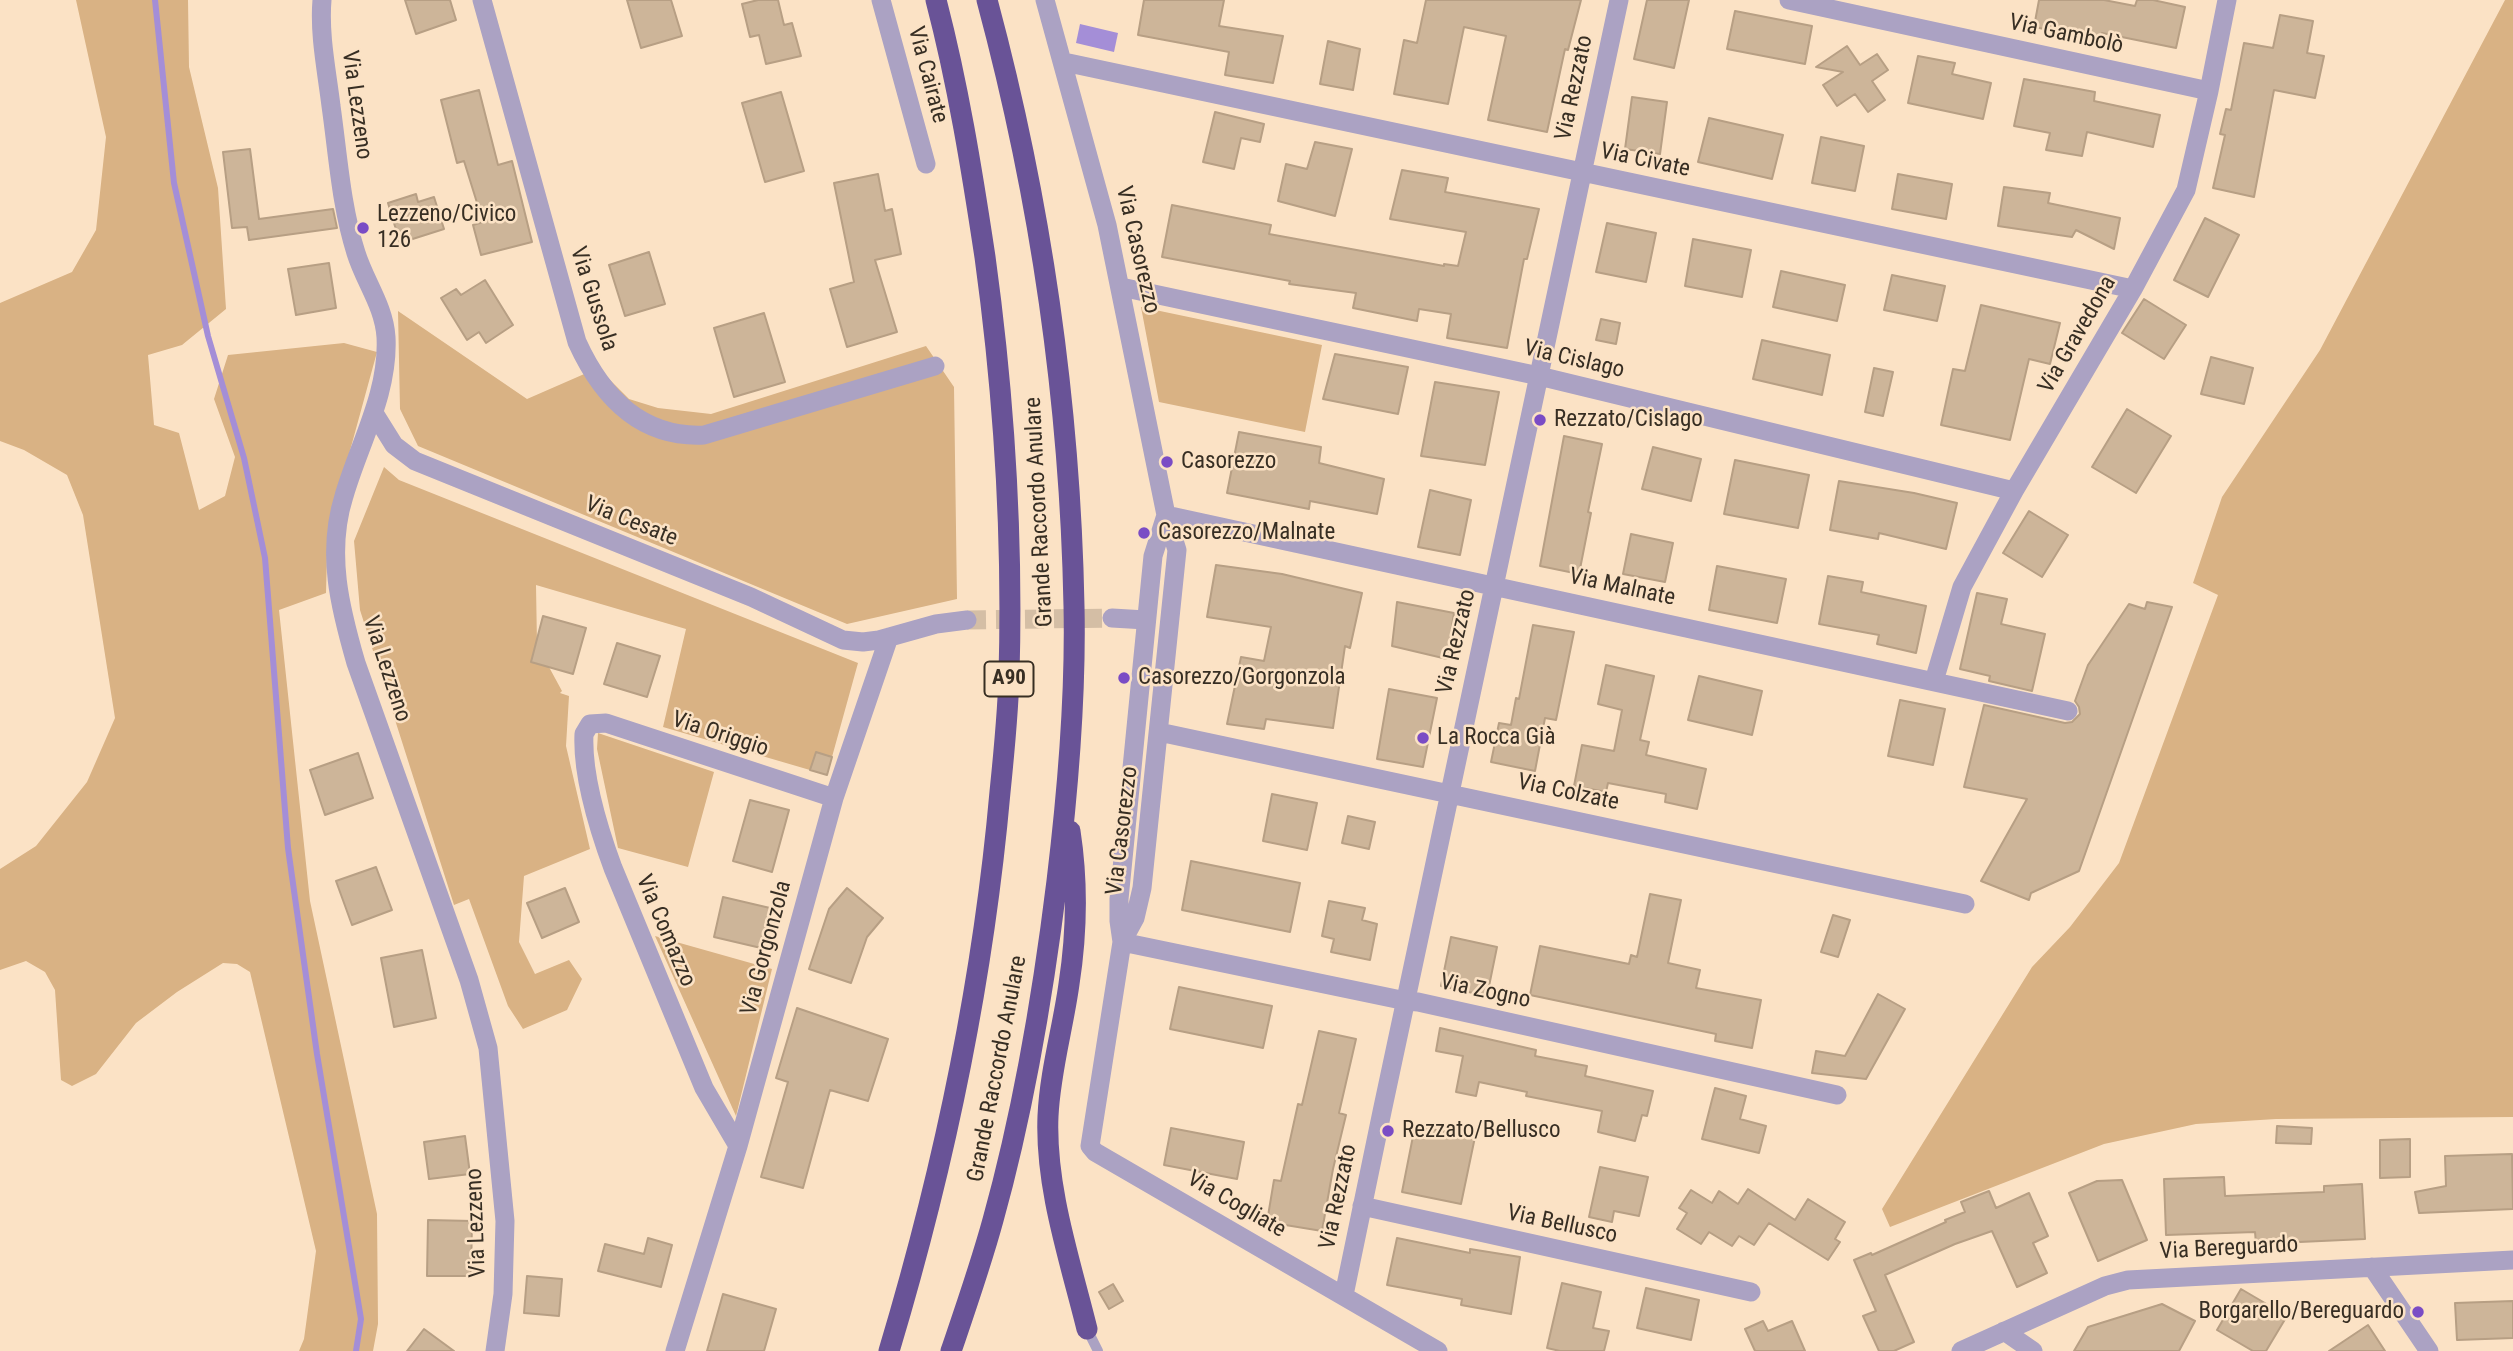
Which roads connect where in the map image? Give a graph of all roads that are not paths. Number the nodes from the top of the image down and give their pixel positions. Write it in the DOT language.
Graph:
graph roads {
  1 [pos="321,0"];
  2 [pos="482,0"];
  3 [pos="881,0"];
  4 [pos="936,0"];
  5 [pos="987,0"];
  6 [pos="1045,0"];
  7 [pos="1619,0"];
  8 [pos="1789,0"];
  9 [pos="2227,0"];
  10 [pos="1064,62"];
  11 [pos="2210,91"];
  12 [pos="926,164"];
  13 [pos="1582,173"];
  14 [pos="1121,287"];
  15 [pos="2133,289"];
  16 [pos="935,366"];
  17 [pos="1539,376"];
  18 [pos="374,413"];
  19 [pos="2014,491"];
  20 [pos="1166,515"];
  21 [pos="1495,587"];
  22 [pos="1112,618"];
  23 [pos="967,620"];
  24 [pos="1146,620"];
  25 [pos="889,638"];
  26 [pos="1934,681"];
  27 [pos="2068,711"];
  28 [pos="590,724"];
  29 [pos="1159,733"];
  30 [pos="1448,793"];
  31 [pos="834,798"];
  32 [pos="1066,804"];
  33 [pos="1965,904"];
  34 [pos="1122,942"];
  35 [pos="1406,1001"];
  36 [pos="1837,1094"];
  37 [pos="1089,1140"];
  38 [pos="738,1146"];
  39 [pos="1362,1206"];
  40 [pos="2513,1260"];
  41 [pos="2372,1267"];
  42 [pos="1751,1292"];
  43 [pos="1343,1295"];
  44 [pos="1087,1329"];
  45 [pos="2004,1331"];
  46 [pos="495,1351"];
  47 [pos="675,1351"];
  48 [pos="889,1351"];
  49 [pos="951,1351"];
  50 [pos="1090,1351"];
  51 [pos="1098,1351"];
  52 [pos="1438,1351"];
  53 [pos="1961,1351"];
  54 [pos="2033,1351"];
  55 [pos="2429,1351"];
  1 -- 18 [label="street, Via Lezzeno"];
  2 -- 16 [label="street, Via Gussola"];
  3 -- 12 [label="street, Via Cairate"];
  4 -- 48 [label="highway, Grande Raccordo Anulare / A90"];
  5 -- 32 [label="highway, Grande Raccordo Anulare"];
  6 -- 10 [label="street, Via Casorezzo"];
  7 -- 13 [label="street, Via Rezzato"];
  8 -- 11 [label="street, Via Gambolò"];
  9 -- 11 [label="street, Via Gravedona"];
  10 -- 13 [label="street, Via Civate"];
  10 -- 14 [label="street, Via Casorezzo"];
  11 -- 15 [label="street, Via Gravedona"];
  13 -- 15 [label="street, Via Civate"];
  13 -- 17 [label="street, Via Rezzato"];
  14 -- 17 [label="street, Via Cislago"];
  14 -- 20 [label="street, Via Casorezzo"];
  15 -- 19 [label="street, Via Gravedona"];
  17 -- 19 [label="street, Via Cislago"];
  17 -- 21 [label="street, Via Rezzato"];
  18 -- 25 [label="street, Via Cesate"];
  18 -- 46 [label="street, Via Lezzeno"];
  19 -- 26 [label="street, Via Gravedona"];
  20 -- 21 [label="street, Via Malnate"];
  20 -- 24 [label="street, Via Casorezzo"];
  20 -- 29 [label="street, Via Casorezzo"];
  21 -- 26 [label="street, Via Malnate"];
  21 -- 30 [label="street, Via Rezzato"];
  22 -- 24 [label="street"];
  23 -- 25 [label="street"];
  24 -- 34 [label="street, Via Casorezzo"];
  25 -- 31 [label="street, Via Gorgonzola"];
  26 -- 27 [label="street, Via Malnate"];
  28 -- 31 [label="street, Via Origgio"];
  28 -- 38 [label="street, Via Comazzo"];
  29 -- 30 [label="street, Via Colzate"];
  29 -- 34 [label="street, Via Casorezzo"];
  30 -- 33 [label="street, Via Colzate"];
  30 -- 35 [label="street, Via Rezzato"];
  31 -- 38 [label="street, Via Gorgonzola"];
  32 -- 44 [label="highway"];
  32 -- 49 [label="highway, Grande Raccordo Anulare"];
  34 -- 35 [label="street, Via Zogno"];
  34 -- 37 [label="street, Via Casorezzo"];
  35 -- 36 [label="street, Via Zogno"];
  35 -- 39 [label="street, Via Rezzato"];
  37 -- 43 [label="street, Via Cogliate"];
  38 -- 47 [label="street, Via Gorgonzola"];
  39 -- 42 [label="street, Via Bellusco"];
  39 -- 43 [label="street, Via Rezzato"];
  40 -- 41 [label="street, Via Bereguardo"];
  41 -- 45 [label="street, Via Bereguardo"];
  41 -- 55 [label="street"];
  43 -- 52 [label="street, Via Cogliate"];
  44 -- 50 [label="lane"];
  44 -- 51 [label="lane"];
  45 -- 53 [label="street, Via Bereguardo"];
  45 -- 54 [label="street"];
}
